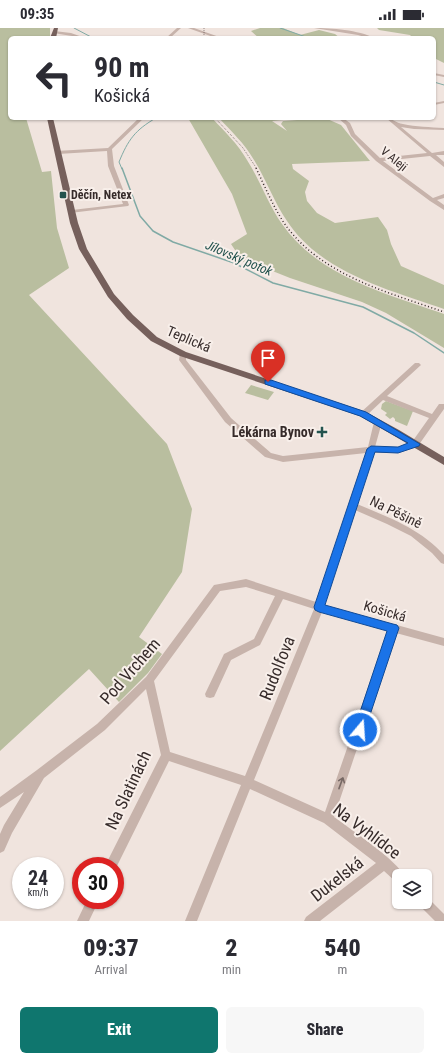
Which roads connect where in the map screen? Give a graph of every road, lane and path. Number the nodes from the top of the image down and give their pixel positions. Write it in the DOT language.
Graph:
graph roads {
  1 [pos="179,28"];
  2 [pos="190,28"];
  3 [pos="316,28"];
  4 [pos="55,30"];
  5 [pos="77,36"];
  6 [pos="170,36"];
  7 [pos="214,36"];
  8 [pos="366,36"];
  9 [pos="50,120"];
  10 [pos="140,120"];
  11 [pos="343,120"];
  12 [pos="390,120"];
  13 [pos="394,124"];
  14 [pos="436,129"];
  15 [pos="444,129"];
  16 [pos="444,135"];
  17 [pos="109,149"];
  18 [pos="58,152"];
  19 [pos="444,153"];
  20 [pos="430,154"];
  21 [pos="378,160"];
  22 [pos="444,165"];
  23 [pos="444,196"];
  24 [pos="432,200"];
  25 [pos="444,208"];
  26 [pos="72,212"];
  27 [pos="183,354"];
  28 [pos="417,365"];
  29 [pos="382,397"];
  30 [pos="442,406"];
  31 [pos="363,414"];
  32 [pos="433,417"];
  33 [pos="378,422"];
  34 [pos="416,444"];
  35 [pos="371,449"];
  36 [pos="444,462"];
  37 [pos="353,506"];
  38 [pos="444,561"];
  39 [pos="281,594"];
  40 [pos="319,607"];
  41 [pos="393,628"];
  42 [pos="444,642"];
  43 [pos="149,680"];
  44 [pos="210,694"];
  45 [pos="166,755"];
  46 [pos="41,774"];
  47 [pos="249,783"];
  48 [pos="0,803"];
  49 [pos="328,819"];
  50 [pos="0,847"];
  51 [pos="115,857"];
  52 [pos="385,863"];
  53 [pos="392,870"];
  54 [pos="89,909"];
  55 [pos="431,909"];
  56 [pos="83,921"];
  57 [pos="191,921"];
  58 [pos="310,921"];
  59 [pos="443,921"];
  1 -- 6 [label="street"];
  2 -- 7 [label="street"];
  3 -- 8 [label="street"];
  4 -- 5 [label="street"];
  9 -- 18 [label="main road, Teplická"];
  10 -- 17 [label="street"];
  11 -- 21 [label="street, V Aleji"];
  12 -- 13 [label="street"];
  13 -- 14 [label="street"];
  13 -- 20 [label="street"];
  14 -- 15 [label="street"];
  14 -- 16 [label="street"];
  17 -- 18 [label="street"];
  17 -- 26 [label="street"];
  18 -- 26 [label="main road, Teplická"];
  19 -- 20 [label="street"];
  20 -- 21 [label="street"];
  20 -- 22 [label="street"];
  21 -- 24 [label="street, V Aleji"];
  23 -- 24 [label="street"];
  24 -- 25 [label="street, V Aleji"];
  26 -- 27 [label="main road, Teplická"];
  27 -- 31 [label="main road, Teplická"];
  27 -- 35 [label="street"];
  28 -- 29 [label="street"];
  29 -- 31 [label="street"];
  29 -- 32 [label="street"];
  30 -- 32 [label="street"];
  31 -- 33 [label="main road, Teplická"];
  32 -- 34 [label="street"];
  33 -- 34 [label="main road, Teplická"];
  33 -- 35 [label="street, Rudolfova"];
  34 -- 35 [label="street"];
  34 -- 36 [label="main road, Teplická"];
  35 -- 37 [label="street, Rudolfova"];
  37 -- 38 [label="street, Na Pěšině"];
  37 -- 40 [label="street, Rudolfova"];
  39 -- 40 [label="street, Pod Vrchem"];
  39 -- 43 [label="street, Pod Vrchem"];
  39 -- 44 [label="street"];
  40 -- 41 [label="street, Košická"];
  40 -- 47 [label="street, Rudolfova"];
  41 -- 42 [label="street, Košická"];
  49 -- 41 [label="street, one-way"];
  43 -- 45 [label="street, Na Slatinách"];
  43 -- 46 [label="street, Pod Vrchem"];
  45 -- 47 [label="street, Na Vyhlídce"];
  45 -- 51 [label="street, Na Slatinách"];
  46 -- 48 [label="street, Pod Vrchem"];
  46 -- 50 [label="street"];
  47 -- 49 [label="street, Na Vyhlídce"];
  47 -- 57 [label="street, Rudolfova"];
  49 -- 52 [label="street, Na Vyhlídce"];
  52 -- 53 [label="street, Na Vyhlídce"];
  52 -- 58 [label="street, Dukelská"];
  54 -- 56 [label="street"];
  55 -- 59 [label="street"];
}
